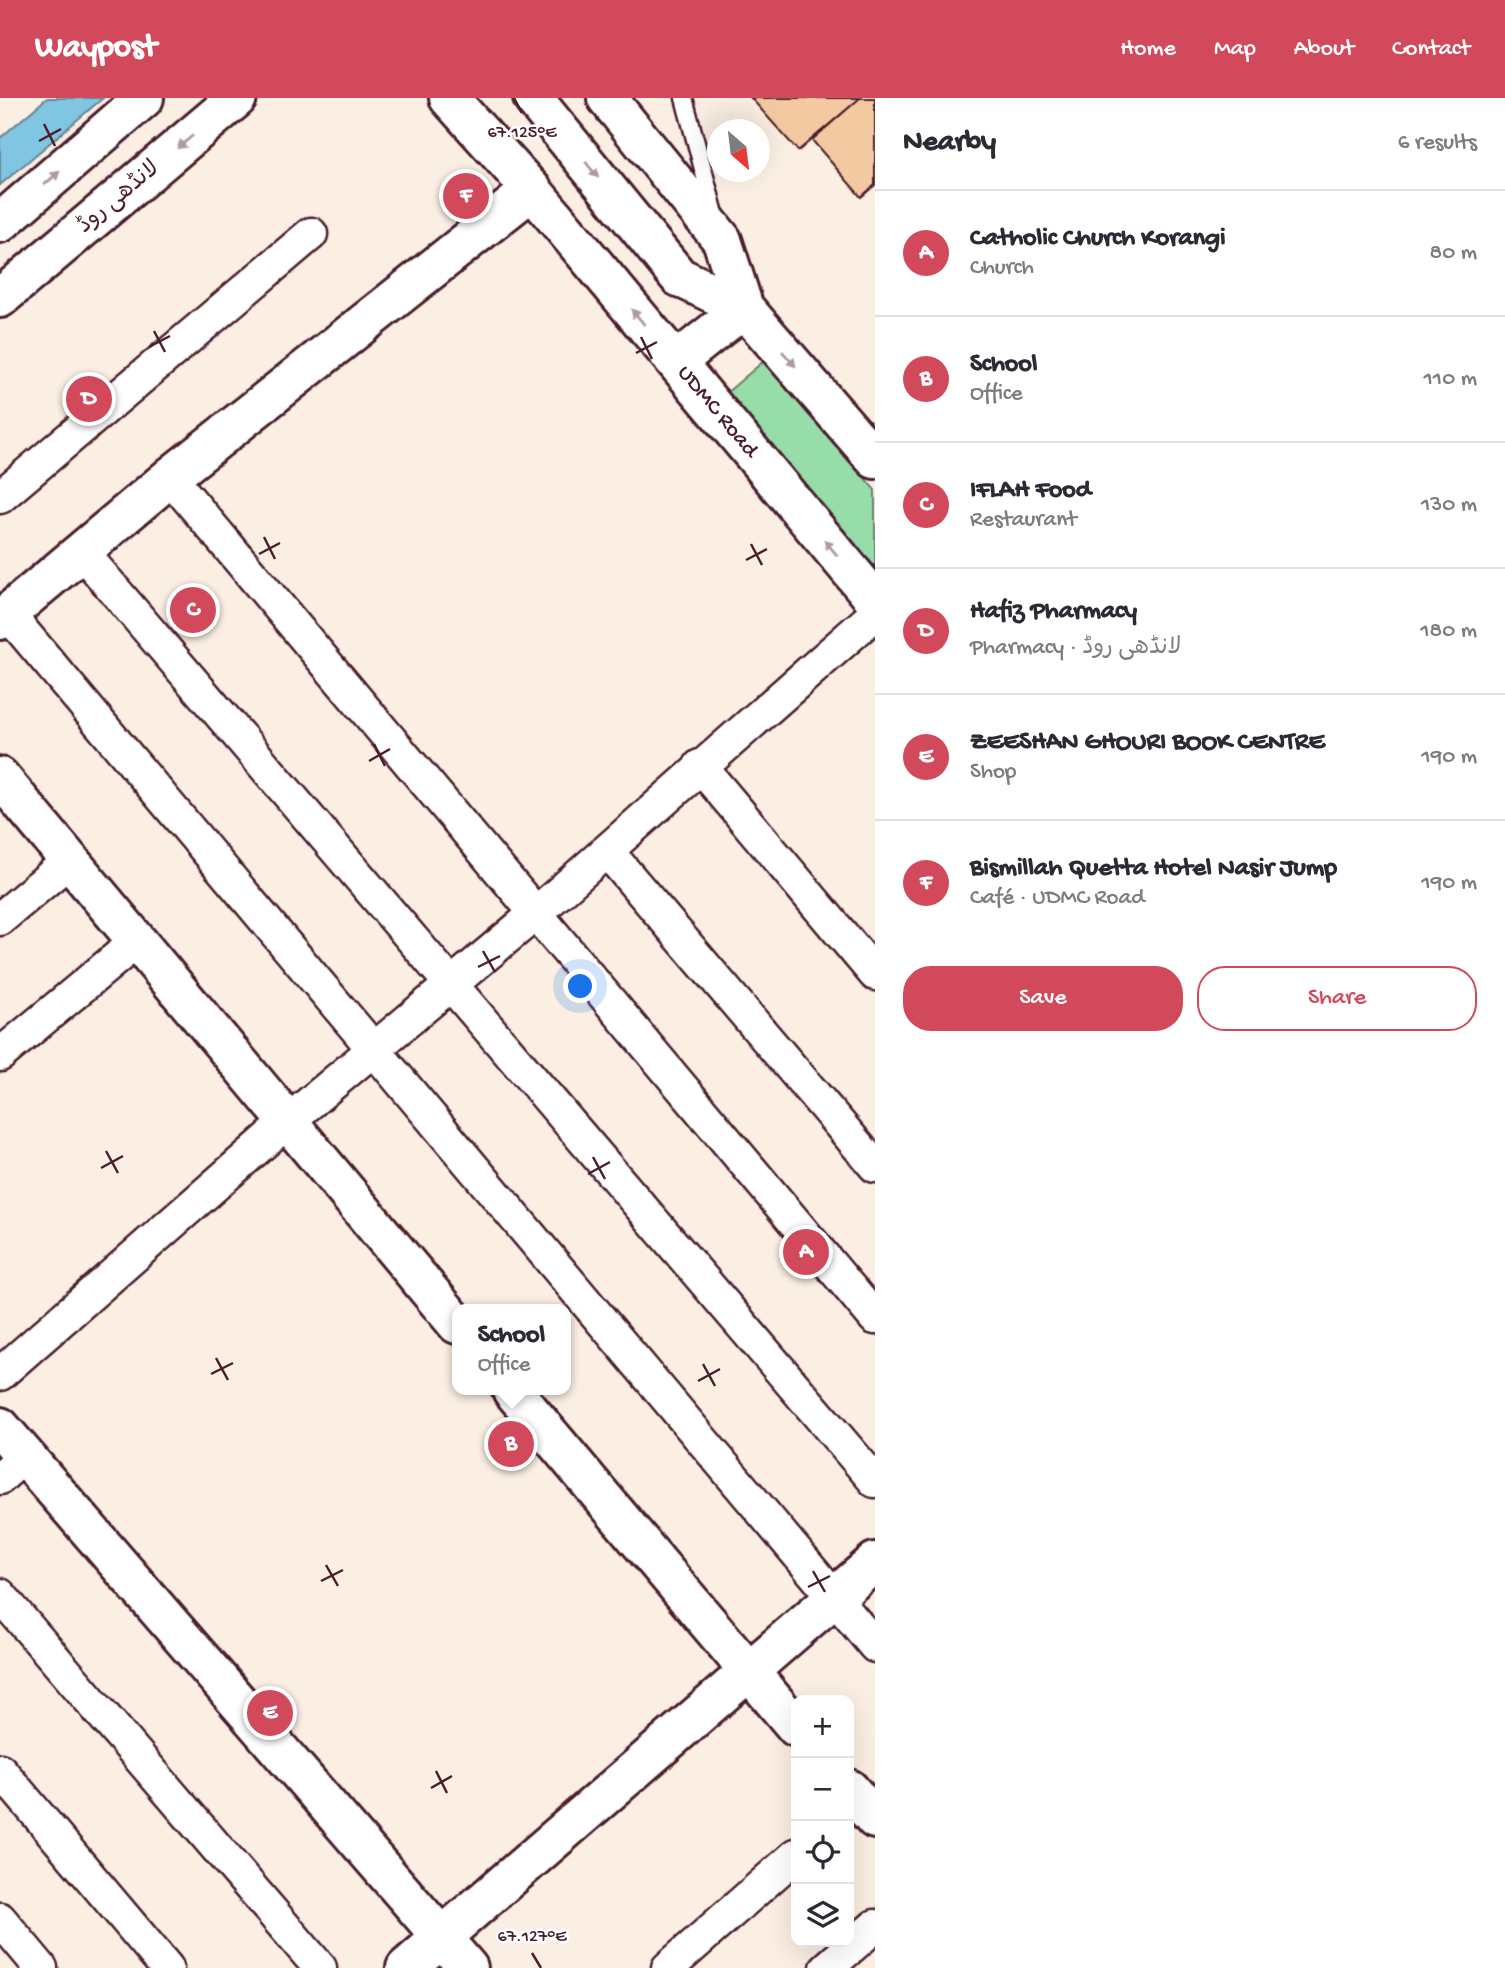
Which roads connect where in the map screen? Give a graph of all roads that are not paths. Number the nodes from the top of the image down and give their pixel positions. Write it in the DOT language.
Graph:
graph roads {
  1 [pos="145,98"];
  2 [pos="237,98"];
  3 [pos="449,98"];
  4 [pos="533,98"];
  5 [pos="684,98"];
  6 [pos="611,101"];
  7 [pos="532,190"];
  8 [pos="0,223"];
  9 [pos="311,234"];
  10 [pos="723,240"];
  11 [pos="0,298"];
  12 [pos="744,308"];
  13 [pos="676,362"];
  14 [pos="875,459"];
  15 [pos="170,477"];
  16 [pos="3,489"];
  17 [pos="81,551"];
  18 [pos="875,600"];
  19 [pos="875,614"];
  20 [pos="4,617"];
  21 [pos="700,766"];
  22 [pos="2,783"];
  23 [pos="607,850"];
  24 [pos="70,860"];
  25 [pos="535,914"];
  26 [pos="0,919"];
  27 [pos="136,941"];
  28 [pos="875,974"];
  29 [pos="452,985"];
  30 [pos="374,1051"];
  31 [pos="0,1055"];
  32 [pos="287,1122"];
  33 [pos="875,1167"];
  34 [pos="452,1318"];
  35 [pos="875,1318"];
  36 [pos="0,1374"];
  37 [pos="516,1395"];
  38 [pos="0,1427"];
  39 [pos="12,1467"];
  40 [pos="875,1481"];
  41 [pos="875,1562"];
  42 [pos="0,1595"];
  43 [pos="834,1597"];
  44 [pos="875,1646"];
  45 [pos="748,1671"];
  46 [pos="791,1721"];
  47 [pos="0,1770"];
  48 [pos="791,1860"];
  49 [pos="0,1919"];
  50 [pos="875,1926"];
  51 [pos="443,1937"];
  52 [pos="41,1968"];
  53 [pos="167,1968"];
  54 [pos="320,1968"];
  55 [pos="406,1968"];
  56 [pos="468,1968"];
  57 [pos="668,1968"];
  58 [pos="827,1968"];
  8 -- 1 [label="street, one-way"];
  2 -- 11 [label="street, لانڈھی روڈ, one-way"];
  3 -- 7 [label="street, UDMC Road"];
  4 -- 12 [label="street, one-way"];
  5 -- 10 [label="lane"];
  6 -- 10 [label="street"];
  13 -- 7 [label="street, UDMC Road, one-way"];
  7 -- 15 [label="street"];
  9 -- 16 [label="street"];
  10 -- 12 [label="street"];
  12 -- 13 [label="street"];
  12 -- 14 [label="street, one-way"];
  18 -- 13 [label="street, UDMC Road, one-way"];
  15 -- 17 [label="street"];
  15 -- 25 [label="street"];
  17 -- 20 [label="street"];
  17 -- 29 [label="street"];
  19 -- 21 [label="street"];
  20 -- 30 [label="street"];
  21 -- 23 [label="street"];
  21 -- 28 [label="street"];
  22 -- 24 [label="street"];
  23 -- 25 [label="street"];
  23 -- 33 [label="street"];
  24 -- 26 [label="street"];
  24 -- 27 [label="street"];
  25 -- 29 [label="street"];
  25 -- 35 [label="street"];
  27 -- 31 [label="street"];
  27 -- 32 [label="street"];
  29 -- 30 [label="street"];
  29 -- 40 [label="street"];
  30 -- 32 [label="street"];
  30 -- 43 [label="street"];
  32 -- 34 [label="street"];
  32 -- 36 [label="street"];
  37 -- 45 [label="street"];
  38 -- 39 [label="street"];
  39 -- 51 [label="street"];
  41 -- 43 [label="street"];
  42 -- 54 [label="street"];
  43 -- 44 [label="street"];
  43 -- 45 [label="street"];
  45 -- 46 [label="street"];
  45 -- 51 [label="street"];
  47 -- 53 [label="street"];
  48 -- 57 [label="street"];
  49 -- 52 [label="street"];
  50 -- 58 [label="street"];
  51 -- 55 [label="street"];
  51 -- 56 [label="street"];
}
